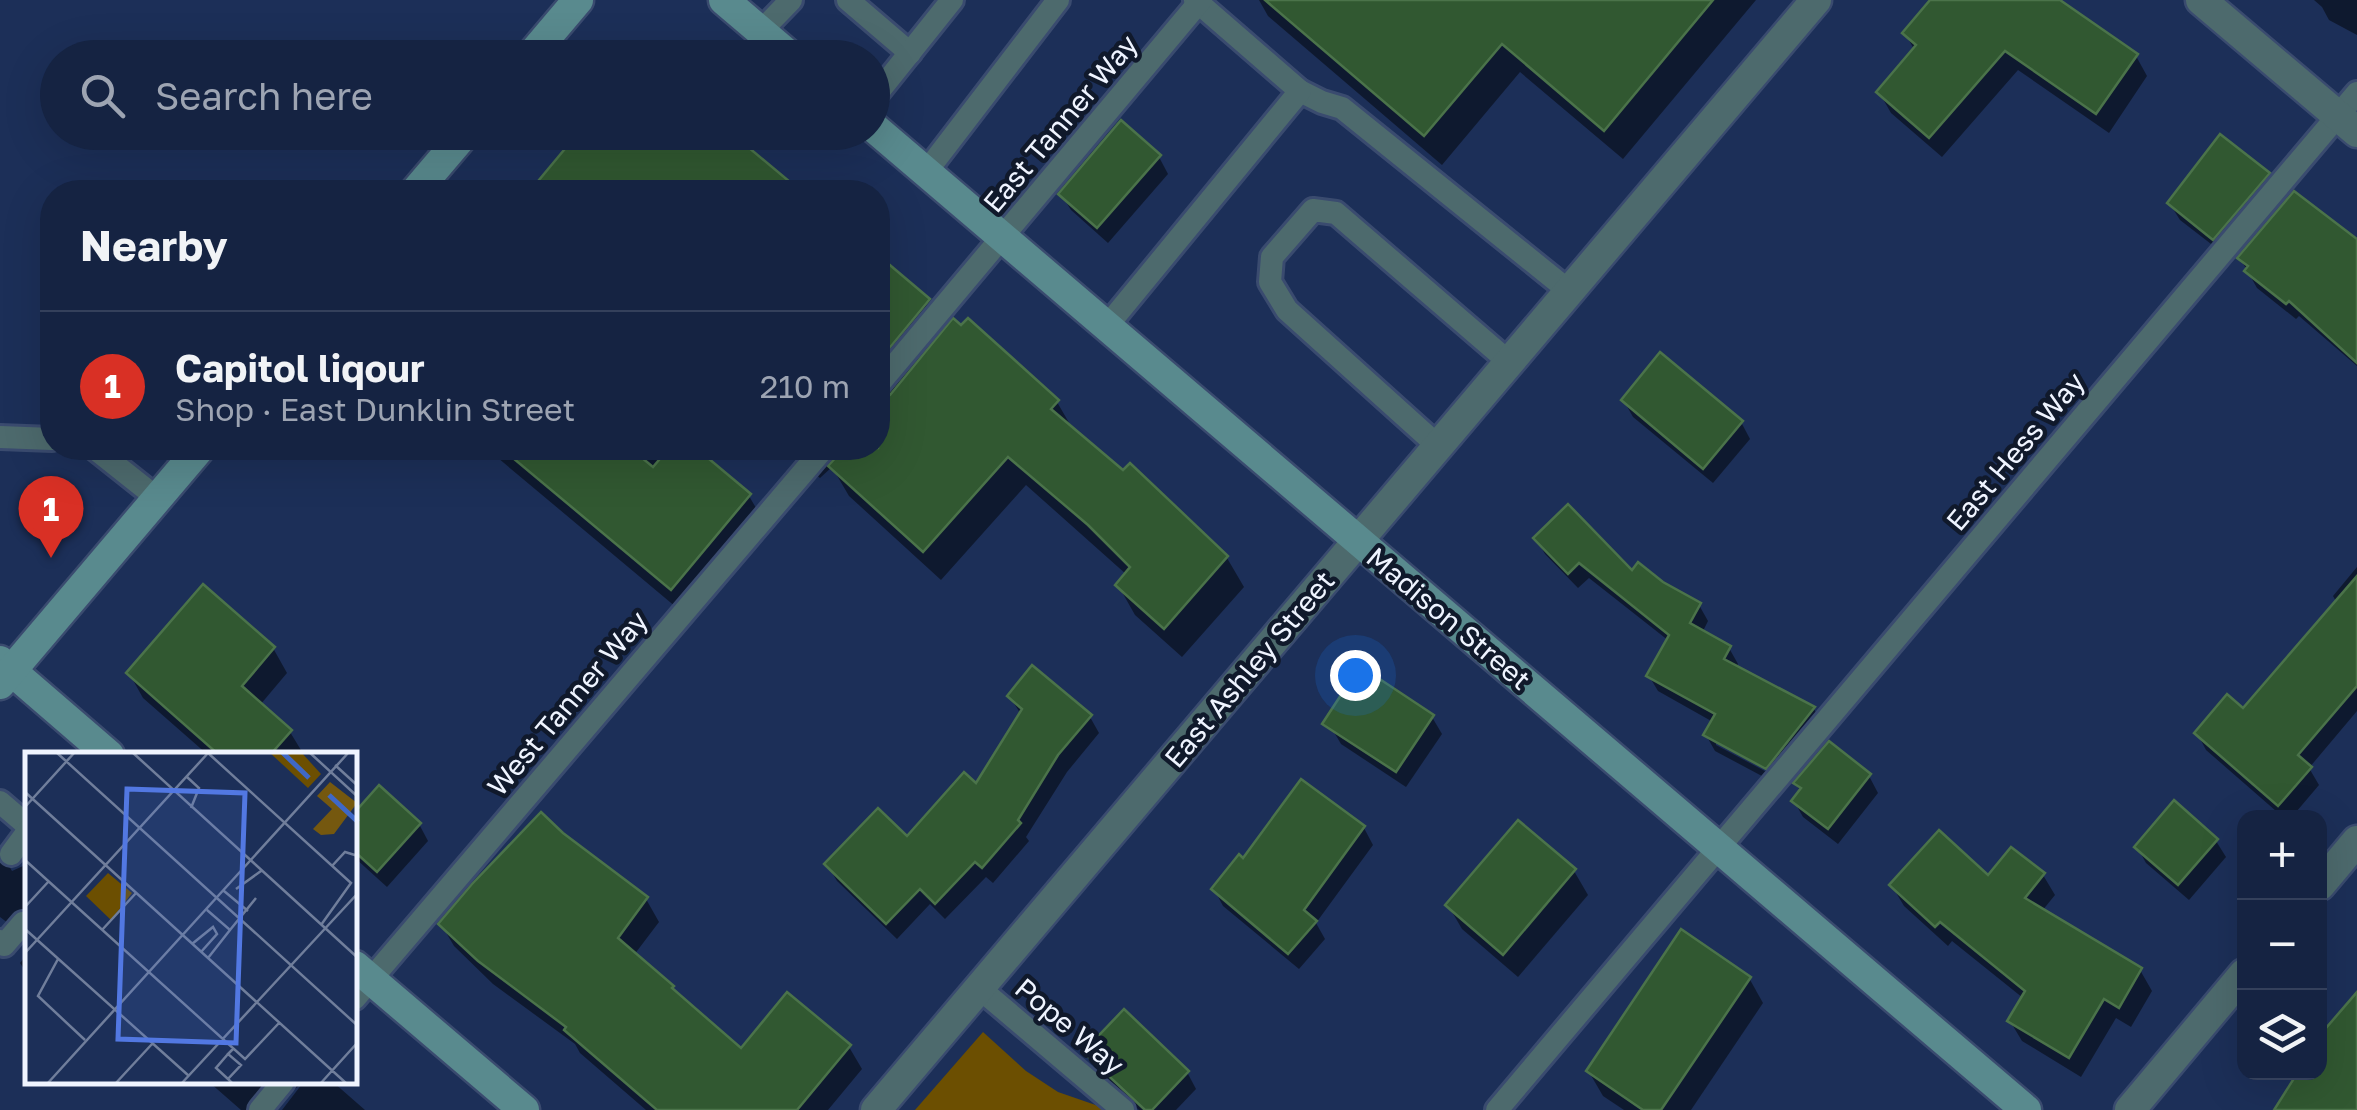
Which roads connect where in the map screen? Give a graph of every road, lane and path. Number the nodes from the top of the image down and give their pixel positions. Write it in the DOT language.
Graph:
graph roads {
  1 [pos="578,0"];
  2 [pos="724,0"];
  3 [pos="790,0"];
  4 [pos="848,0"];
  5 [pos="952,0"];
  6 [pos="1058,0"];
  7 [pos="1816,0"];
  8 [pos="2202,0"];
  9 [pos="1198,1"];
  10 [pos="761,31"];
  11 [pos="544,40"];
  12 [pos="771,40"];
  13 [pos="910,53"];
  14 [pos="890,78"];
  15 [pos="1300,91"];
  16 [pos="2351,113"];
  17 [pos="890,141"];
  18 [pos="451,150"];
  19 [pos="926,172"];
  20 [pos="425,180"];
  21 [pos="1003,238"];
  22 [pos="1569,291"];
  23 [pos="1107,326"];
  24 [pos="1509,362"];
  25 [pos="890,371"];
  26 [pos="0,437"];
  27 [pos="40,439"];
  28 [pos="1438,446"];
  29 [pos="109,460"];
  30 [pos="190,460"];
  31 [pos="814,460"];
  32 [pos="157,498"];
  33 [pos="1358,540"];
  34 [pos="4,672"];
  35 [pos="100,752"];
  36 [pos="0,802"];
  37 [pos="25,825"];
  38 [pos="25,833"];
  39 [pos="2357,840"];
  40 [pos="1719,848"];
  41 [pos="11,854"];
  42 [pos="2327,876"];
  43 [pos="23,923"];
  44 [pos="0,942"];
  45 [pos="360,981"];
  46 [pos="2237,982"];
  47 [pos="979,988"];
  48 [pos="281,1085"];
  49 [pos="260,1110"];
  50 [pos="524,1110"];
  51 [pos="876,1110"];
  52 [pos="1122,1110"];
  53 [pos="1497,1110"];
  54 [pos="2026,1110"];
  55 [pos="2130,1110"];
  1 -- 11 [label="main road"];
  2 -- 10 [label="main road"];
  3 -- 10 [label="lane"];
  4 -- 13 [label="lane"];
  5 -- 13 [label="lane"];
  6 -- 19 [label="lane"];
  7 -- 22 [label="street, East Ashley Street"];
  8 -- 16 [label="street"];
  9 -- 15 [label="lane"];
  9 -- 21 [label="lane, East Tanner Way"];
  10 -- 12 [label="main road"];
  13 -- 14 [label="lane"];
  15 -- 22 [label="lane"];
  15 -- 23 [label="lane"];
  16 -- 40 [label="lane, East Hess Way"];
  17 -- 19 [label="main road, Madison Street"];
  18 -- 20 [label="main road"];
  19 -- 21 [label="main road, Madison Street"];
  21 -- 23 [label="main road, Madison Street"];
  21 -- 25 [label="lane"];
  22 -- 24 [label="street, East Ashley Street"];
  23 -- 33 [label="main road, Madison Street"];
  24 -- 28 [label="street, East Ashley Street"];
  24 -- 28 [label="lane"];
  26 -- 27 [label="lane"];
  28 -- 33 [label="street, East Ashley Street"];
  29 -- 32 [label="lane"];
  30 -- 32 [label="main road"];
  31 -- 45 [label="lane, West Tanner Way"];
  32 -- 34 [label="main road"];
  33 -- 40 [label="main road, Madison Street"];
  33 -- 47 [label="street, East Ashley Street"];
  34 -- 35 [label="main road"];
  36 -- 37 [label="lane"];
  38 -- 41 [label="lane"];
  39 -- 42 [label="street"];
  40 -- 53 [label="lane, East Hess Way"];
  40 -- 54 [label="main road, Madison Street"];
  43 -- 44 [label="lane"];
  45 -- 50 [label="main road"];
  46 -- 55 [label="street"];
  47 -- 51 [label="street, East Ashley Street"];
  47 -- 52 [label="lane, Pope Way"];
  48 -- 49 [label="lane"];
}
